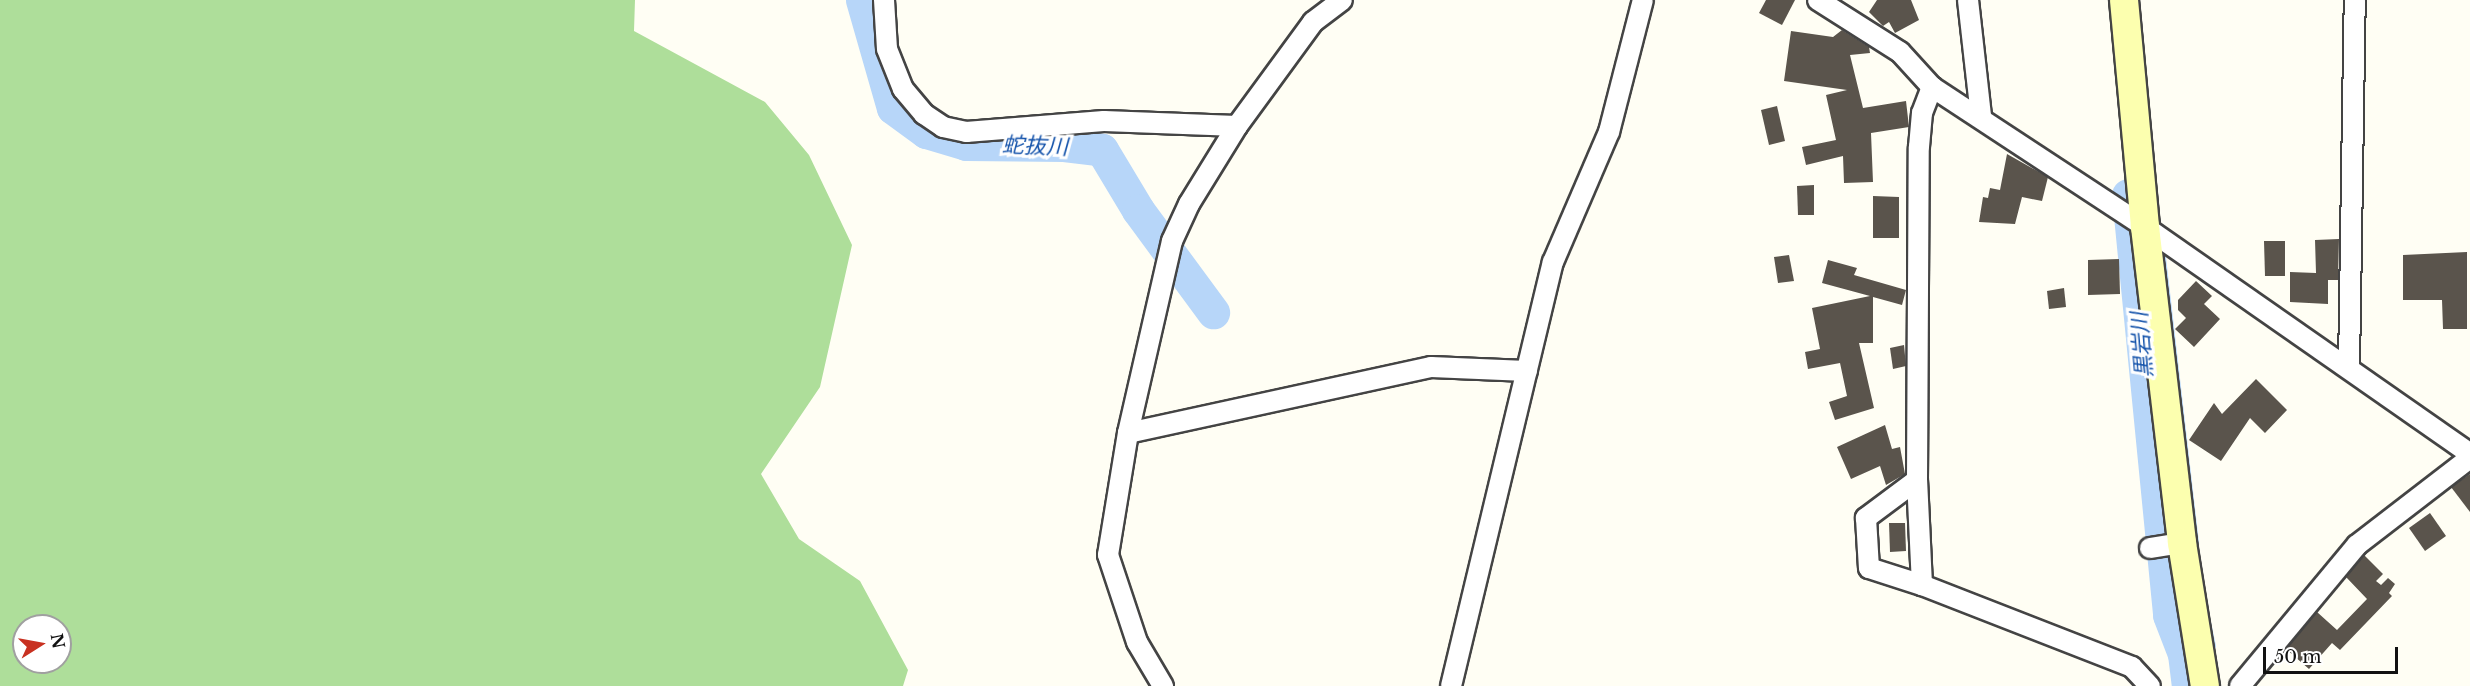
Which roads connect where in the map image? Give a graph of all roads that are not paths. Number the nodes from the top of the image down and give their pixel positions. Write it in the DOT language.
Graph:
graph roads {
  1 [pos="884,0"];
  2 [pos="1341,0"];
  3 [pos="1642,0"];
  4 [pos="1818,0"];
  5 [pos="1968,0"];
  6 [pos="2124,0"];
  7 [pos="2355,0"];
  8 [pos="1932,87"];
  9 [pos="1981,116"];
  10 [pos="1237,126"];
  11 [pos="2144,227"];
  12 [pos="2349,367"];
  13 [pos="1527,371"];
  14 [pos="1128,433"];
  15 [pos="2470,456"];
  16 [pos="1917,480"];
  17 [pos="2181,543"];
  18 [pos="2151,548"];
  19 [pos="1922,585"];
  20 [pos="1163,686"];
  21 [pos="1451,686"];
  22 [pos="2150,686"];
  23 [pos="2205,686"];
  24 [pos="2240,686"];
  1 -- 10 [label="street"];
  2 -- 10 [label="street"];
  3 -- 13 [label="street"];
  4 -- 8 [label="street"];
  5 -- 9 [label="street"];
  6 -- 11 [label="street"];
  7 -- 12 [label="street"];
  8 -- 9 [label="street"];
  8 -- 16 [label="street"];
  9 -- 11 [label="street"];
  10 -- 14 [label="street"];
  11 -- 12 [label="street"];
  11 -- 17 [label="street"];
  12 -- 15 [label="street"];
  13 -- 14 [label="street"];
  13 -- 21 [label="street"];
  14 -- 20 [label="street"];
  15 -- 24 [label="street"];
  16 -- 19 [label="street"];
  16 -- 19 [label="street"];
  17 -- 18 [label="street"];
  17 -- 23 [label="street"];
  19 -- 22 [label="street"];
}
